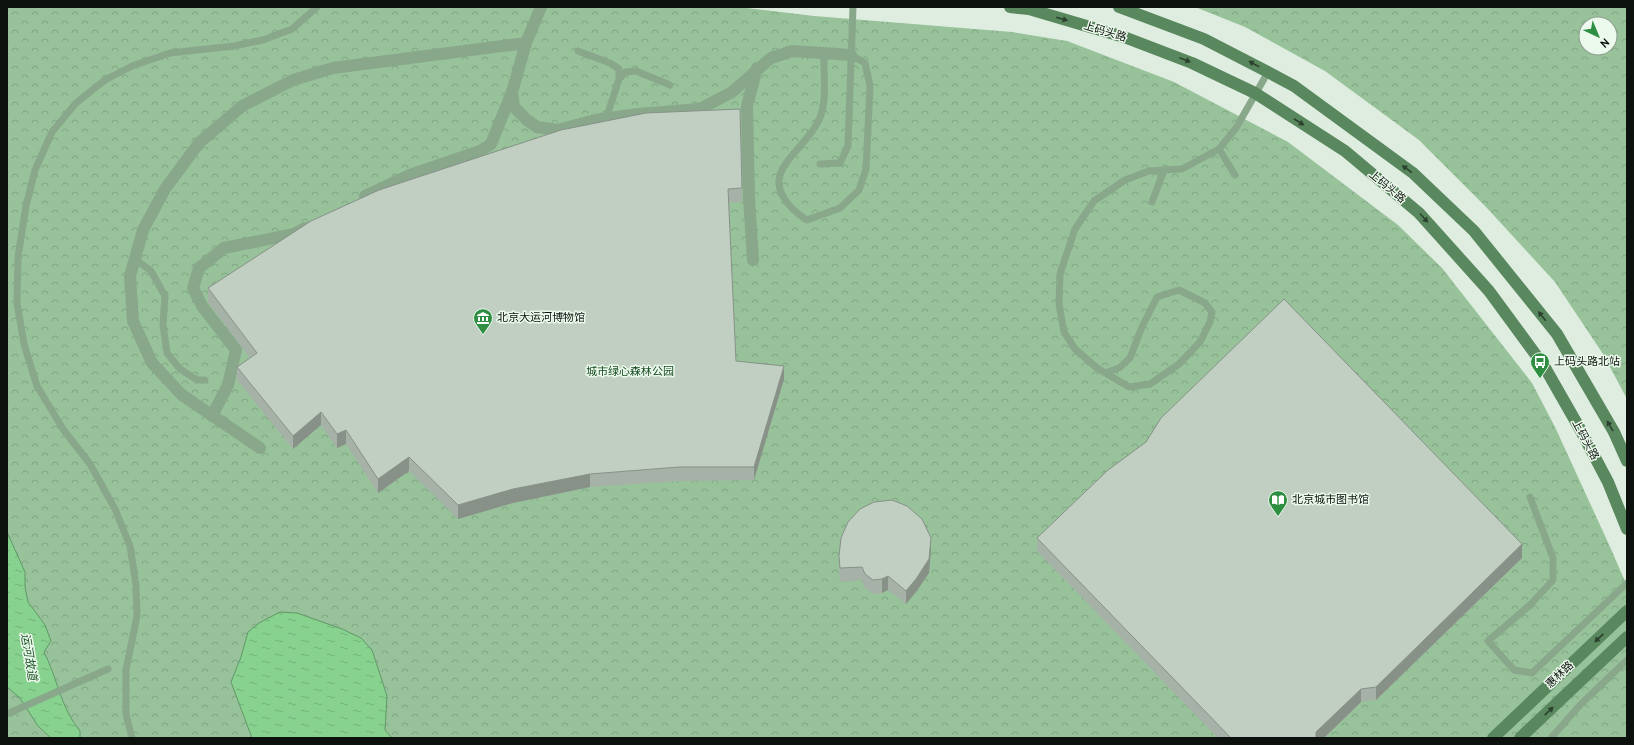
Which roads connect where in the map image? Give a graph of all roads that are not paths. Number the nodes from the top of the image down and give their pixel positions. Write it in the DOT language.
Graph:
graph roads {
  1 [pos="317,7"];
  2 [pos="541,7"];
  3 [pos="853,7"];
  4 [pos="1010,7"];
  5 [pos="1119,7"];
  6 [pos="526,43"];
  7 [pos="578,51"];
  8 [pos="824,53"];
  9 [pos="851,55"];
  10 [pos="757,68"];
  11 [pos="1268,72"];
  12 [pos="619,79"];
  13 [pos="670,85"];
  14 [pos="512,92"];
  15 [pos="1255,93"];
  16 [pos="606,119"];
  17 [pos="1219,149"];
  18 [pos="820,164"];
  19 [pos="1164,170"];
  20 [pos="1235,175"];
  21 [pos="356,200"];
  22 [pos="1152,202"];
  23 [pos="315,222"];
  24 [pos="135,259"];
  25 [pos="753,260"];
  26 [pos="1106,373"];
  27 [pos="205,380"];
  28 [pos="212,416"];
  29 [pos="260,448"];
  30 [pos="1627,461"];
  31 [pos="1530,498"];
  32 [pos="1627,529"];
  33 [pos="1627,583"];
  34 [pos="1627,612"];
  35 [pos="1627,637"];
  36 [pos="1627,660"];
  37 [pos="108,669"];
  38 [pos="8,714"];
  39 [pos="132,738"];
  40 [pos="1493,738"];
  41 [pos="1520,738"];
  42 [pos="1551,738"];
  1 -- 39 [label="lane"];
  2 -- 6 [label="street"];
  3 -- 9 [label="lane"];
  4 -- 15 [label="main road, 上码头路, one-way"];
  11 -- 5 [label="main road, one-way"];
  6 -- 14 [label="street"];
  6 -- 24 [label="street"];
  7 -- 12 [label="lane"];
  8 -- 9 [label="street"];
  8 -- 9 [label="lane"];
  8 -- 10 [label="street"];
  9 -- 18 [label="lane"];
  10 -- 16 [label="street"];
  10 -- 25 [label="street"];
  11 -- 15 [label="lane"];
  30 -- 11 [label="main road, one-way"];
  12 -- 13 [label="lane"];
  12 -- 16 [label="lane"];
  14 -- 16 [label="street"];
  14 -- 21 [label="street"];
  15 -- 17 [label="lane"];
  15 -- 32 [label="main road, 上码头路, one-way"];
  17 -- 19 [label="lane"];
  17 -- 20 [label="lane"];
  19 -- 22 [label="lane"];
  19 -- 26 [label="lane"];
  23 -- 28 [label="street"];
  24 -- 27 [label="lane"];
  24 -- 28 [label="street"];
  26 -- 26 [label="lane"];
  28 -- 29 [label="street"];
  31 -- 33 [label="lane"];
  34 -- 40 [label="main road, 惠林路, one-way"];
  41 -- 35 [label="main road, 惠林路, one-way"];
  36 -- 42 [label="lane"];
  37 -- 38 [label="lane"];
}
